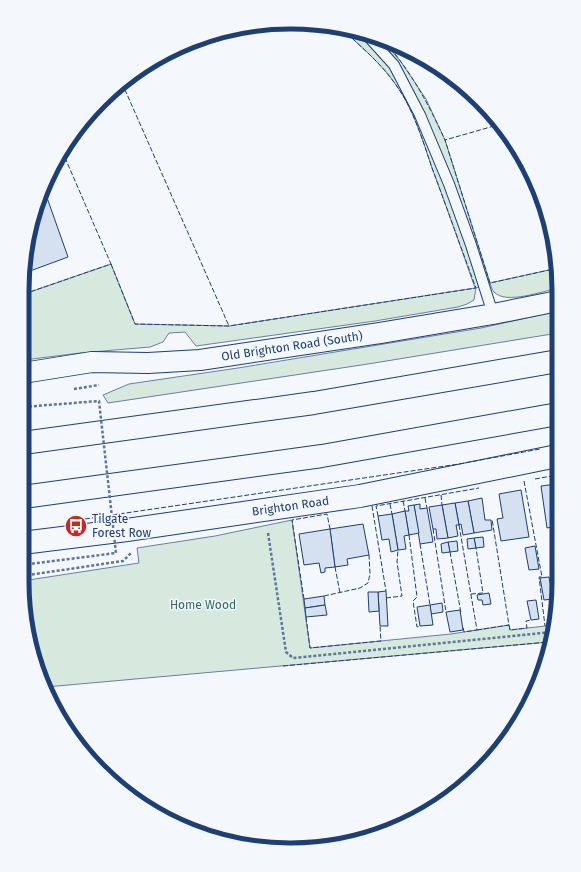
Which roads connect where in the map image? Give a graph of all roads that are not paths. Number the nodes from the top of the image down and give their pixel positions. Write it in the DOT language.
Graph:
graph roads {
  1 [pos="374,43"];
  2 [pos="552,302"];
  3 [pos="493,314"];
  4 [pos="552,362"];
  5 [pos="29,372"];
  6 [pos="552,415"];
  7 [pos="29,442"];
  8 [pos="552,457"];
  9 [pos="29,496"];
  10 [pos="29,542"];
  1 -- 3 [label="lane"];
  2 -- 3 [label="street, Old Brighton Road (South)"];
  3 -- 5 [label="street, Old Brighton Road (South)"];
  4 -- 7 [label="main road"];
  6 -- 9 [label="main road"];
  8 -- 10 [label="main road, Brighton Road"];
}
